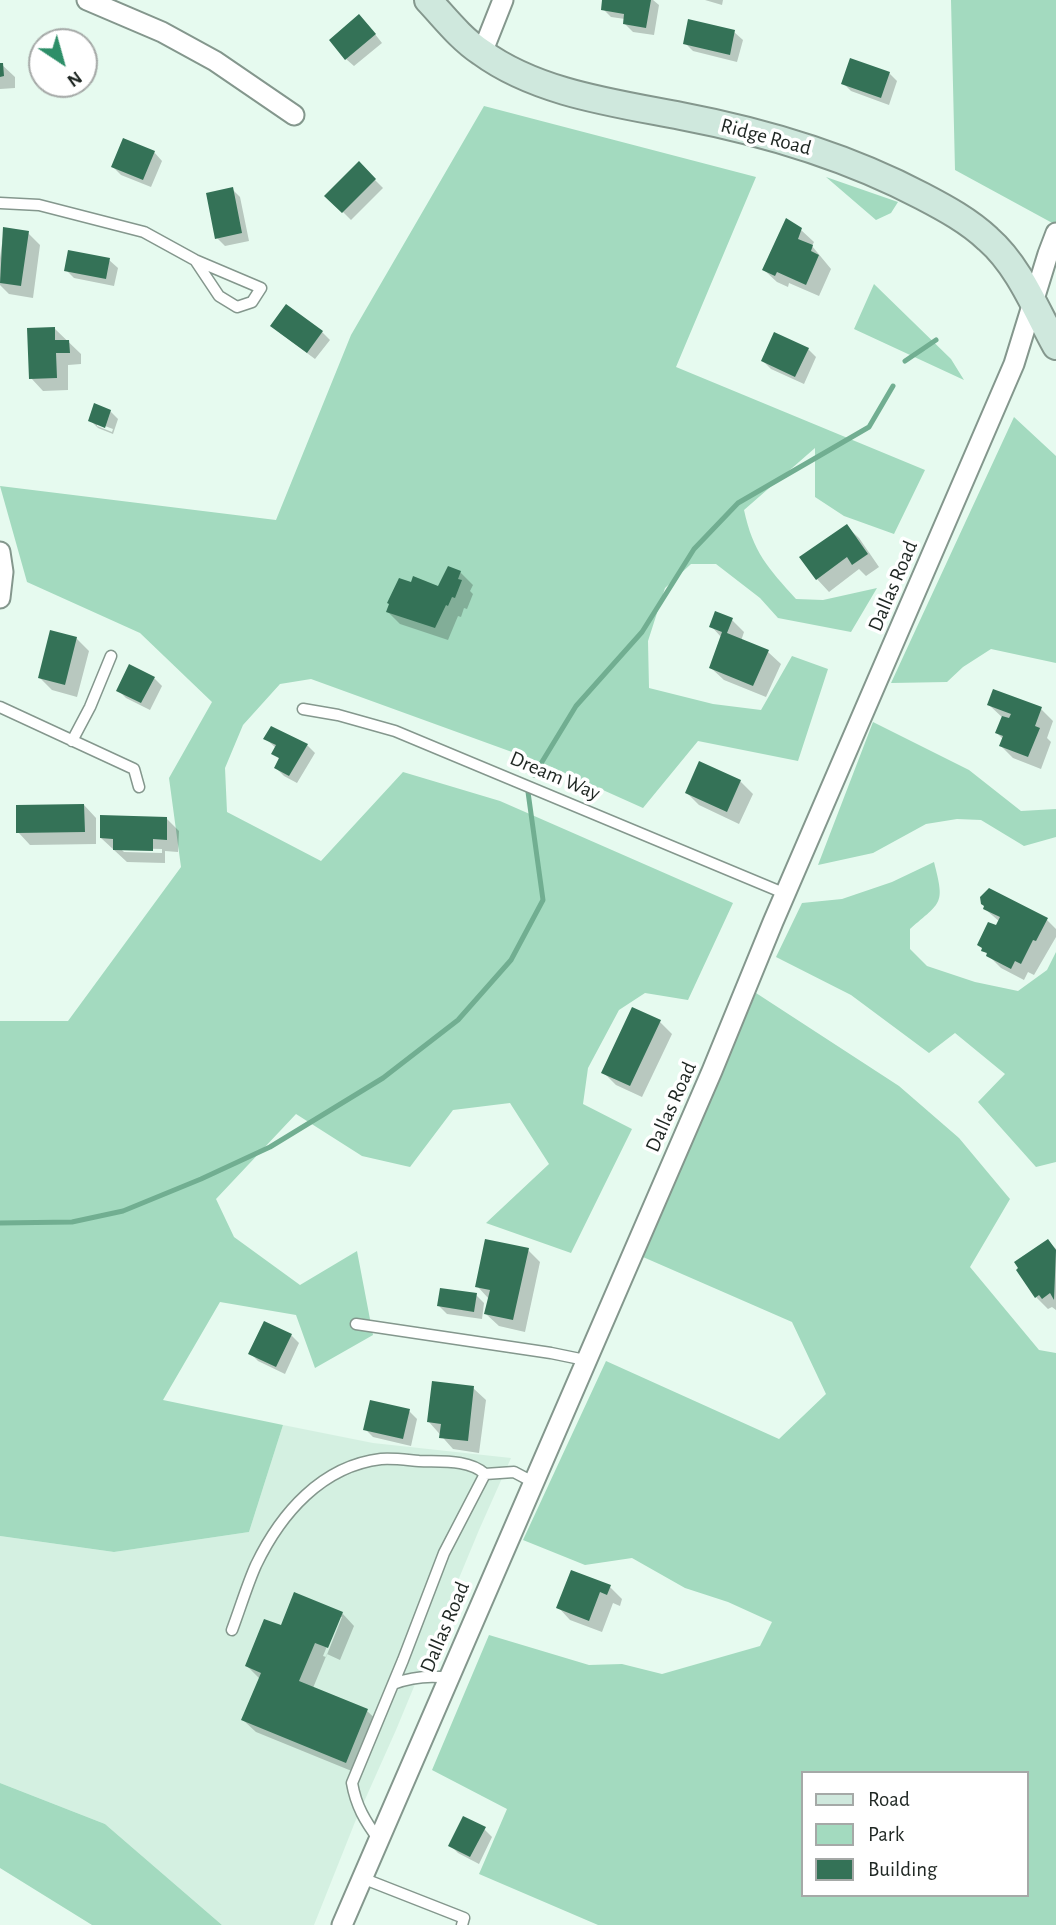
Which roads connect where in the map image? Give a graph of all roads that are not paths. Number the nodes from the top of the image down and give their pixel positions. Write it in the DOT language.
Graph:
graph roads {
  1 [pos="87,0"];
  2 [pos="428,0"];
  3 [pos="503,0"];
  4 [pos="482,53"];
  5 [pos="293,115"];
  6 [pos="0,203"];
  7 [pos="1056,233"];
  8 [pos="195,260"];
  9 [pos="1034,304"];
  10 [pos="1056,345"];
  11 [pos="0,552"];
  12 [pos="0,598"];
  13 [pos="111,656"];
  14 [pos="0,707"];
  15 [pos="303,709"];
  16 [pos="72,741"];
  17 [pos="138,787"];
  18 [pos="786,894"];
  19 [pos="356,1324"];
  20 [pos="585,1360"];
  21 [pos="485,1474"];
  22 [pos="533,1482"];
  23 [pos="232,1630"];
  24 [pos="448,1678"];
  25 [pos="393,1684"];
  26 [pos="379,1840"];
  27 [pos="362,1878"];
  28 [pos="342,1925"];
  29 [pos="461,1925"];
  1 -- 5 [label="street"];
  2 -- 4 [label="street, Ridge Road"];
  3 -- 4 [label="street"];
  4 -- 9 [label="street, Ridge Road"];
  6 -- 8 [label="lane"];
  7 -- 9 [label="street, Dallas Road"];
  8 -- 8 [label="lane"];
  9 -- 10 [label="street, Ridge Road"];
  9 -- 18 [label="street, Dallas Road"];
  11 -- 12 [label="street"];
  13 -- 16 [label="lane"];
  14 -- 16 [label="lane"];
  15 -- 18 [label="lane, Dream Way"];
  16 -- 17 [label="lane"];
  18 -- 20 [label="street, Dallas Road"];
  19 -- 20 [label="lane"];
  20 -- 22 [label="street, Dallas Road"];
  21 -- 22 [label="lane"];
  21 -- 23 [label="lane"];
  21 -- 25 [label="lane"];
  22 -- 24 [label="street, Dallas Road"];
  24 -- 25 [label="lane"];
  24 -- 26 [label="street, Dallas Road"];
  25 -- 26 [label="lane"];
  26 -- 27 [label="street, Dallas Road"];
  27 -- 28 [label="street, Dallas Road"];
  27 -- 29 [label="lane"];
}
